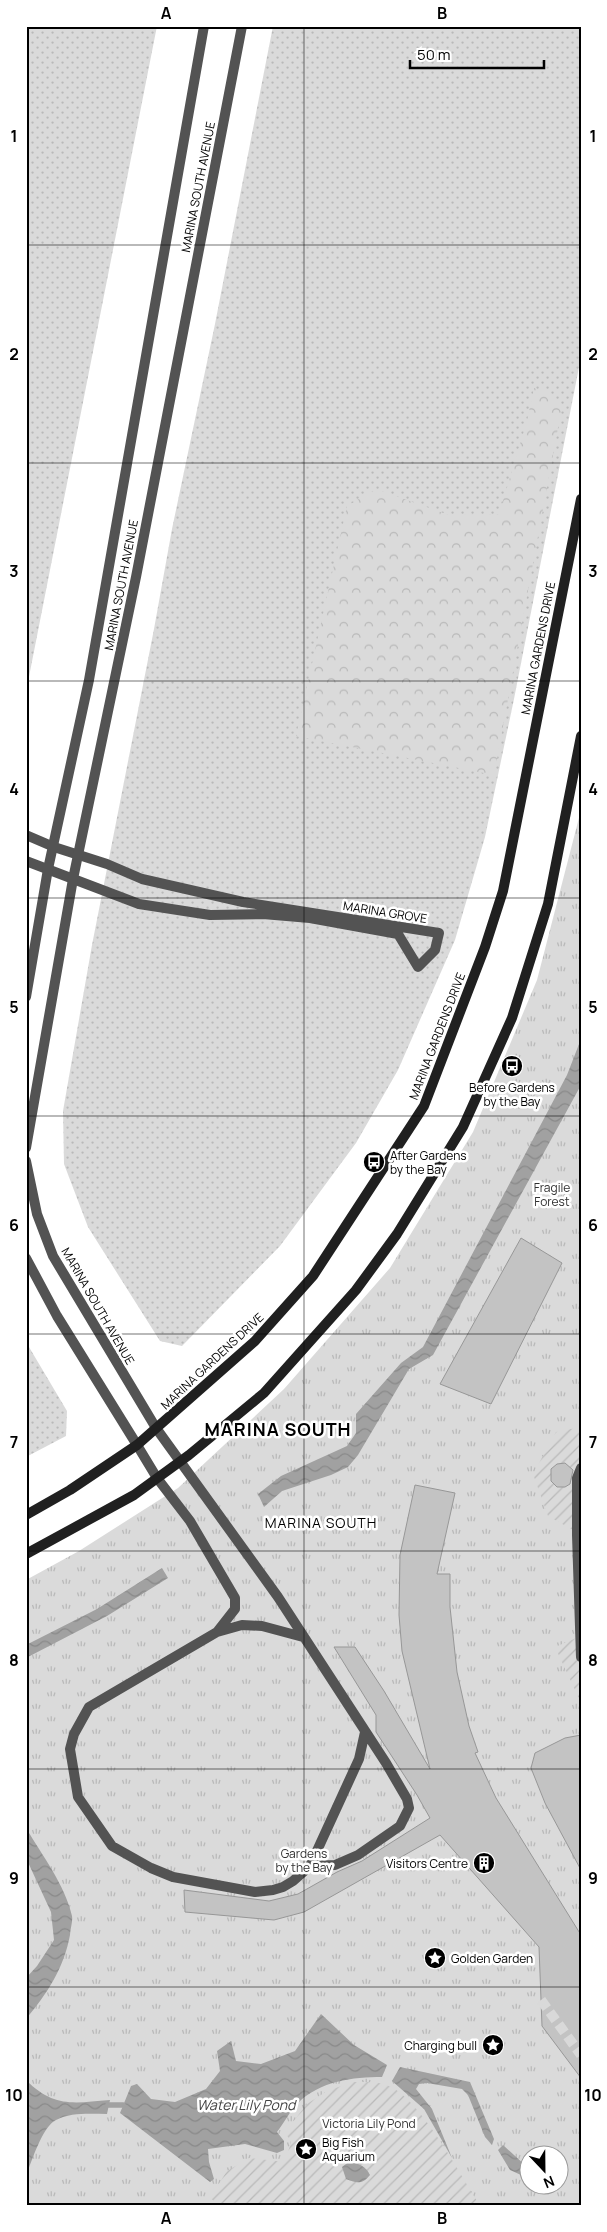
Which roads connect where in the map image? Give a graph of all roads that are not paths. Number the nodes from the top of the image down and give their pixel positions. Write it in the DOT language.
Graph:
graph roads {
  1 [pos="204,26"];
  2 [pos="242,26"];
  3 [pos="581,499"];
  4 [pos="581,736"];
  5 [pos="26,835"];
  6 [pos="54,847"];
  7 [pos="78,855"];
  8 [pos="26,860"];
  9 [pos="48,869"];
  10 [pos="73,879"];
  11 [pos="26,997"];
  12 [pos="26,1148"];
  13 [pos="26,1161"];
  14 [pos="26,1258"];
  15 [pos="156,1428"];
  16 [pos="136,1445"];
  17 [pos="180,1462"];
  18 [pos="581,1468"];
  19 [pos="157,1478"];
  20 [pos="26,1515"];
  21 [pos="26,1554"];
  22 [pos="217,1632"];
  23 [pos="303,1637"];
  24 [pos="581,1657"];
  25 [pos="365,1732"];
  26 [pos="310,1866"];
  1 -- 6 [label="street, MARINA SOUTH AVENUE"];
  2 -- 7 [label="street, MARINA SOUTH AVENUE"];
  3 -- 15 [label="main road, MARINA GARDENS DRIVE"];
  4 -- 17 [label="main road"];
  5 -- 6 [label="street, MARINA GROVE"];
  6 -- 7 [label="street, MARINA GROVE"];
  6 -- 9 [label="street, MARINA SOUTH AVENUE"];
  7 -- 10 [label="street, MARINA SOUTH AVENUE"];
  7 -- 10 [label="street, MARINA GROVE"];
  8 -- 9 [label="street, MARINA GROVE"];
  9 -- 10 [label="street, MARINA GROVE"];
  9 -- 11 [label="street, MARINA SOUTH AVENUE"];
  10 -- 12 [label="street, MARINA SOUTH AVENUE"];
  13 -- 15 [label="street, MARINA SOUTH AVENUE"];
  14 -- 16 [label="street"];
  15 -- 16 [label="main road, MARINA GARDENS DRIVE"];
  15 -- 17 [label="street"];
  16 -- 19 [label="street"];
  16 -- 20 [label="main road, MARINA GARDENS DRIVE"];
  17 -- 19 [label="main road"];
  17 -- 23 [label="street"];
  18 -- 24 [label="street"];
  19 -- 21 [label="main road"];
  19 -- 22 [label="street"];
  22 -- 23 [label="street"];
  22 -- 26 [label="street"];
  23 -- 25 [label="street"];
  25 -- 26 [label="street"];
  25 -- 26 [label="street"];
}
